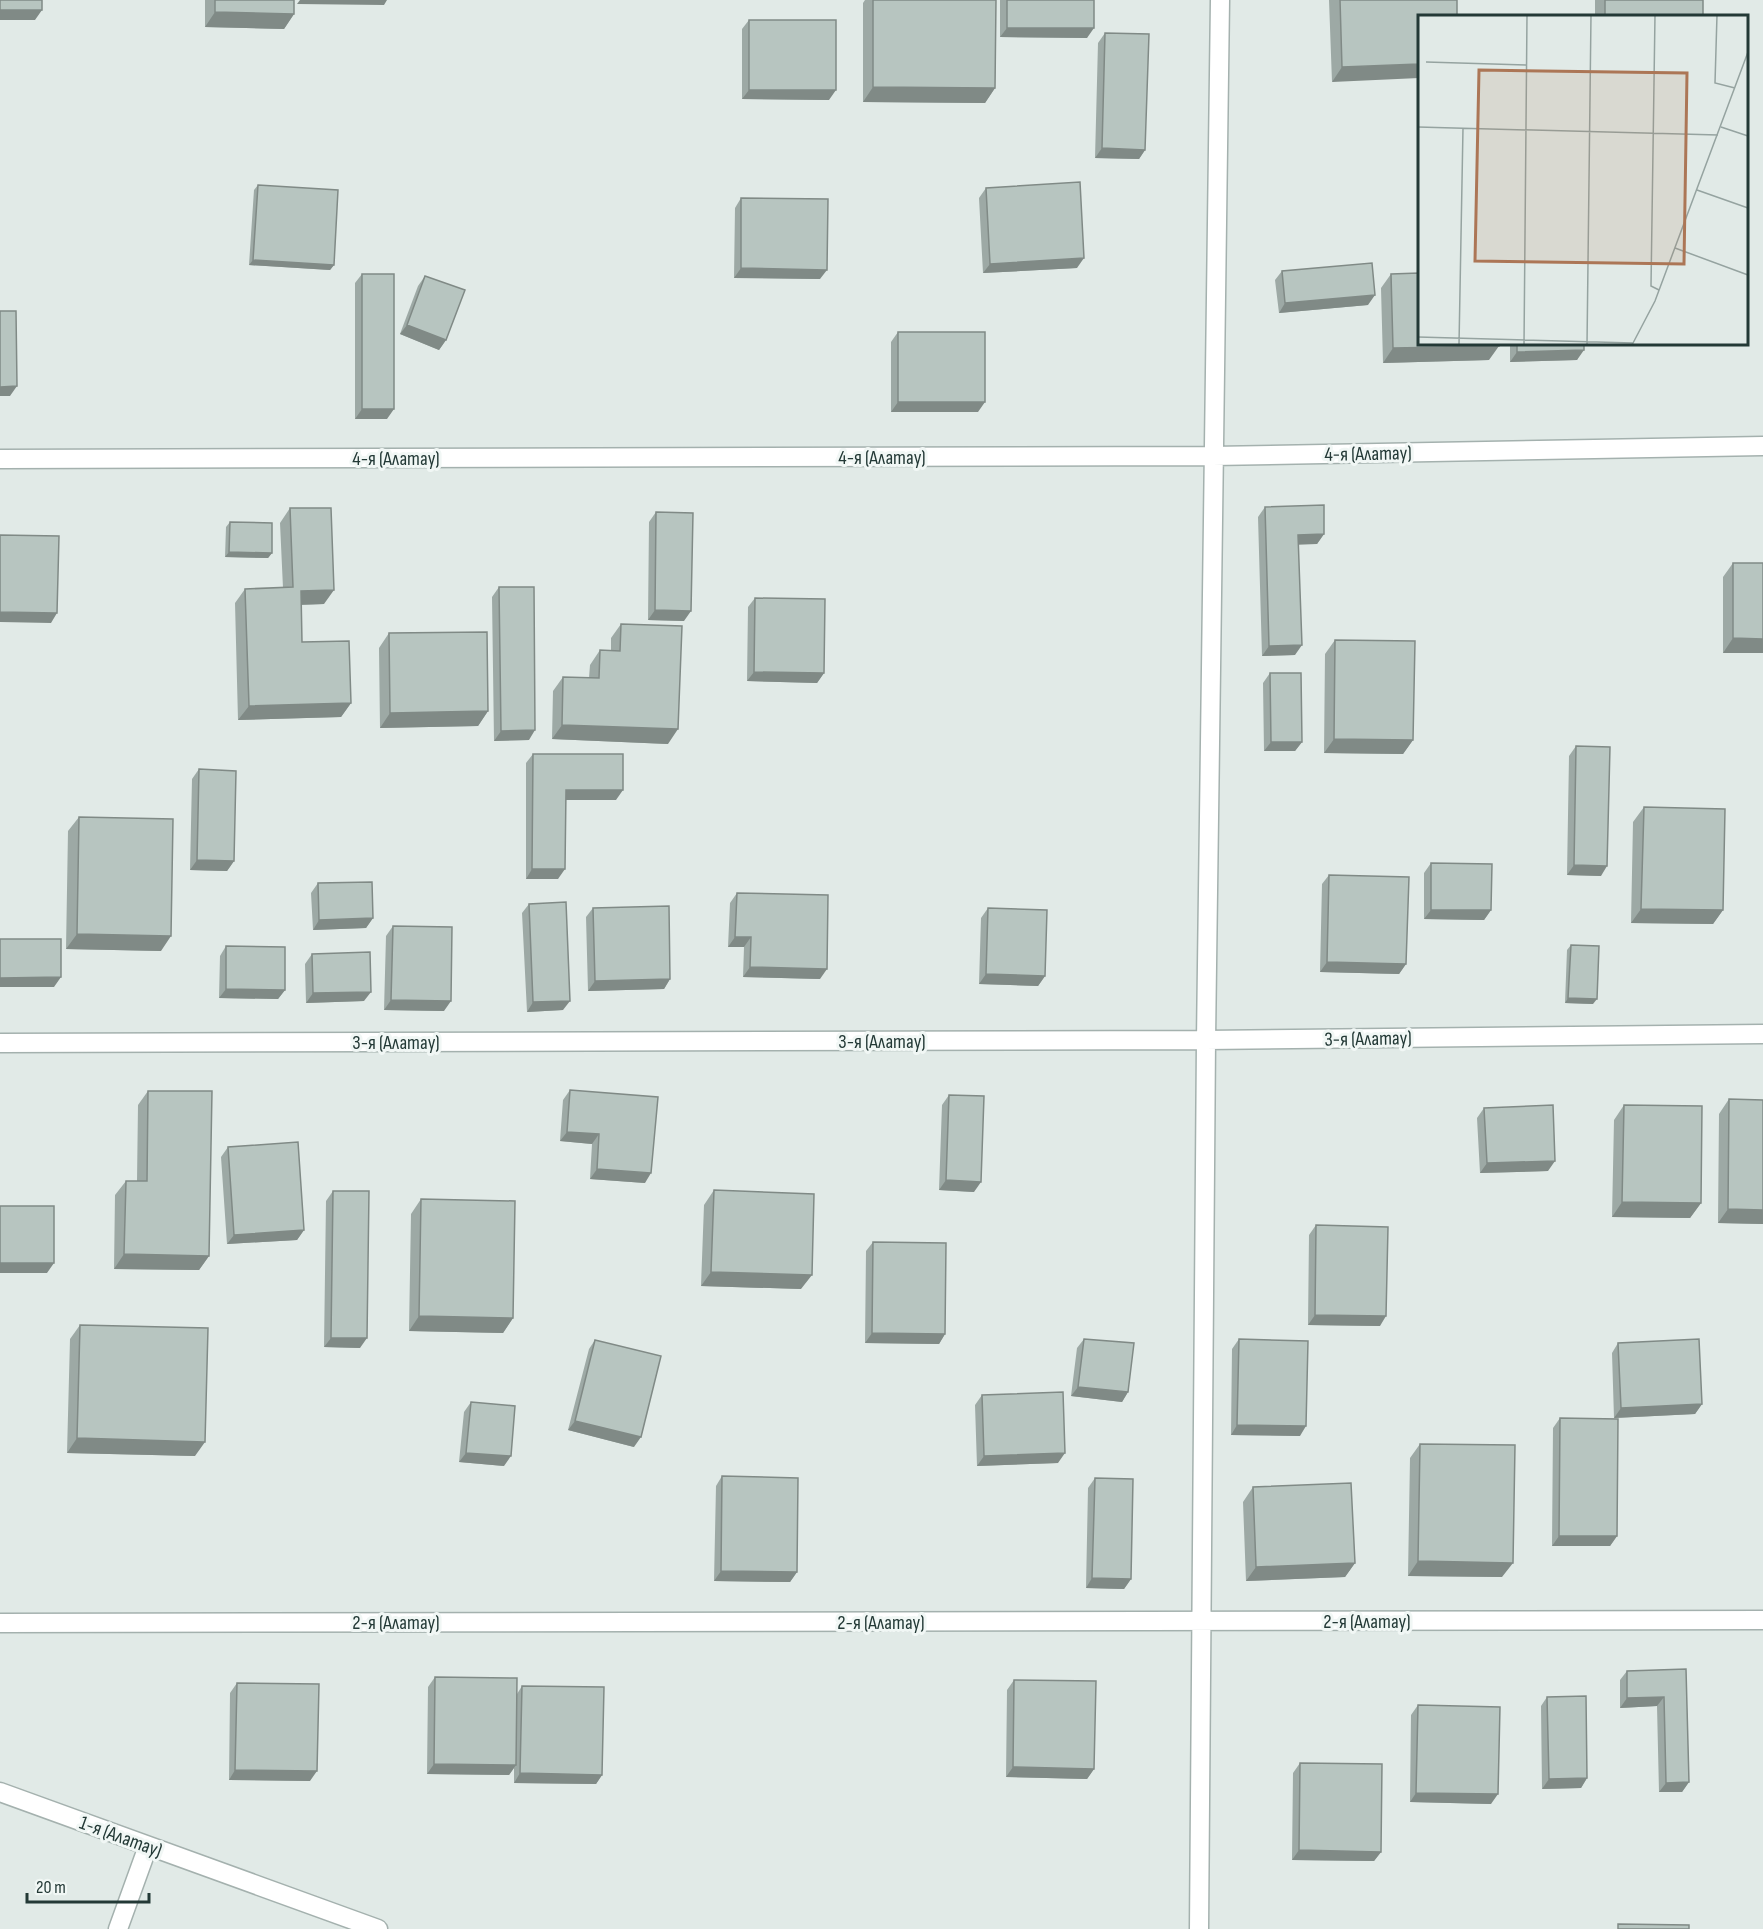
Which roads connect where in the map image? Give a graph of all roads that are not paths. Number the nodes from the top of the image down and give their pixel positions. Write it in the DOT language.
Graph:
graph roads {
  1 [pos="1220,0"];
  2 [pos="1763,446"];
  3 [pos="1213,456"];
  4 [pos="0,459"];
  5 [pos="1763,1034"];
  6 [pos="1206,1040"];
  7 [pos="0,1043"];
  8 [pos="1763,1620"];
  9 [pos="1201,1621"];
  10 [pos="0,1623"];
  11 [pos="0,1792"];
  12 [pos="148,1846"];
  13 [pos="118,1929"];
  14 [pos="378,1929"];
  15 [pos="1199,1929"];
  1 -- 3 [label="street"];
  2 -- 3 [label="street, 4-я (Алатау)"];
  3 -- 4 [label="street, 4-я (Алатау)"];
  3 -- 6 [label="street"];
  5 -- 6 [label="street, 3-я (Алатау)"];
  6 -- 7 [label="street, 3-я (Алатау)"];
  6 -- 9 [label="street"];
  8 -- 9 [label="street, 2-я (Алатау)"];
  9 -- 10 [label="street, 2-я (Алатау)"];
  9 -- 15 [label="street"];
  11 -- 12 [label="street, 1-я (Алатау)"];
  12 -- 13 [label="street"];
  12 -- 14 [label="street, 1-я (Алатау)"];
}
